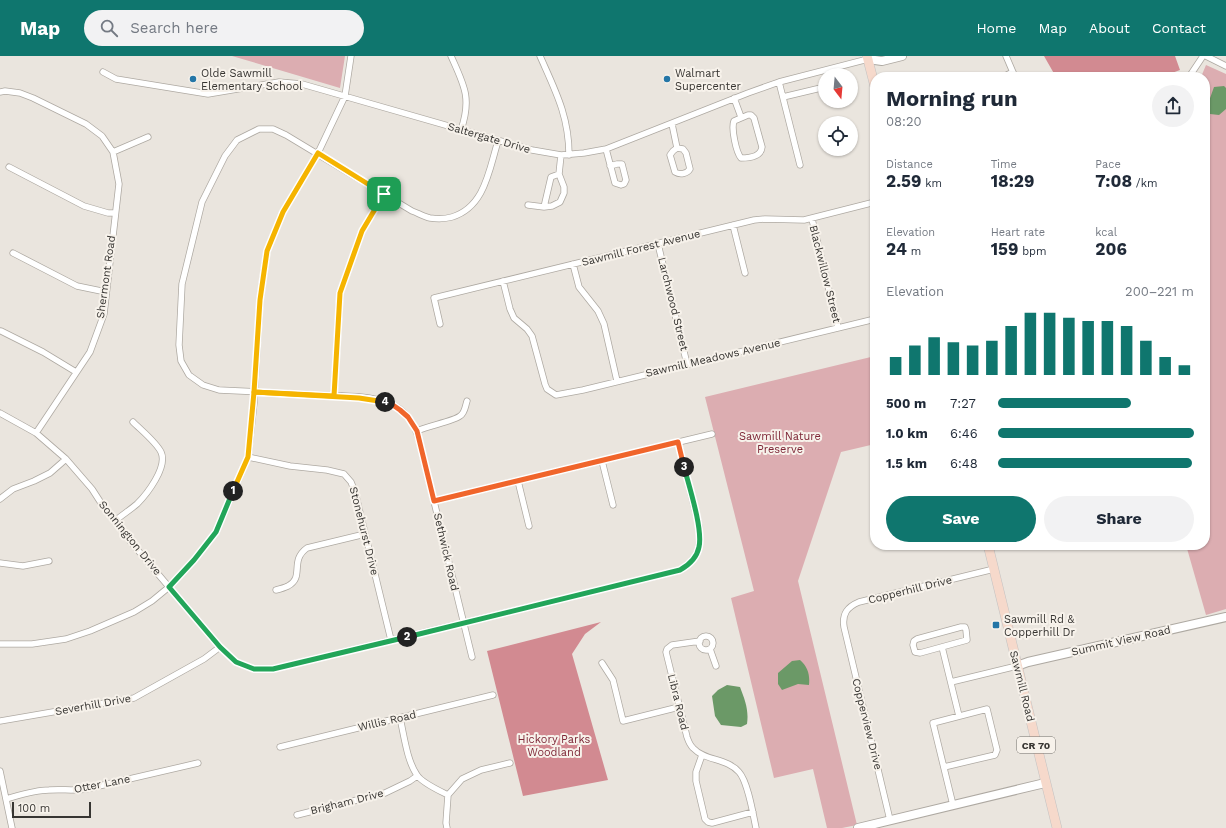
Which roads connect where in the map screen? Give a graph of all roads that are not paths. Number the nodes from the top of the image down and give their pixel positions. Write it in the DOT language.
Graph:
graph roads {
  1 [pos="351,56"];
  2 [pos="451,56"];
  3 [pos="540,56"];
  4 [pos="902,56"];
  5 [pos="1006,56"];
  6 [pos="1203,56"];
  7 [pos="1206,56"];
  8 [pos="870,57"];
  9 [pos="1226,66"];
  10 [pos="103,72"];
  11 [pos="872,72"];
  12 [pos="1013,72"];
  13 [pos="1192,72"];
  14 [pos="779,82"];
  15 [pos="818,88"];
  16 [pos="0,92"];
  17 [pos="345,96"];
  18 [pos="783,97"];
  19 [pos="734,98"];
  20 [pos="741,117"];
  21 [pos="672,124"];
  22 [pos="461,130"];
  23 [pos="148,136"];
  24 [pos="498,141"];
  25 [pos="677,148"];
  26 [pos="606,149"];
  27 [pos="113,152"];
  28 [pos="318,153"];
  29 [pos="569,154"];
  30 [pos="561,155"];
  31 [pos="800,165"];
  32 [pos="610,166"];
  33 [pos="9,168"];
  34 [pos="559,174"];
  35 [pos="384,194"];
  36 [pos="870,203"];
  37 [pos="528,205"];
  38 [pos="544,207"];
  39 [pos="115,213"];
  40 [pos="812,219"];
  41 [pos="733,225"];
  42 [pos="658,244"];
  43 [pos="14,254"];
  44 [pos="573,264"];
  45 [pos="745,272"];
  46 [pos="503,281"];
  47 [pos="106,292"];
  48 [pos="870,320"];
  49 [pos="440,324"];
  50 [pos="838,328"];
  51 [pos="1,331"];
  52 [pos="687,364"];
  53 [pos="76,372"];
  54 [pos="617,381"];
  55 [pos="254,392"];
  56 [pos="334,396"];
  57 [pos="466,401"];
  58 [pos="0,413"];
  59 [pos="133,422"];
  60 [pos="417,431"];
  61 [pos="36,433"];
  62 [pos="712,434"];
  63 [pos="678,442"];
  64 [pos="248,457"];
  65 [pos="66,458"];
  66 [pos="602,461"];
  67 [pos="518,481"];
  68 [pos="0,499"];
  69 [pos="434,501"];
  70 [pos="613,505"];
  71 [pos="114,521"];
  72 [pos="529,526"];
  73 [pos="365,534"];
  74 [pos="989,550"];
  75 [pos="49,561"];
  76 [pos="0,563"];
  77 [pos="994,569"];
  78 [pos="169,587"];
  79 [pos="276,590"];
  80 [pos="1226,618"];
  81 [pos="463,623"];
  82 [pos="844,627"];
  83 [pos="390,640"];
  84 [pos="700,641"];
  85 [pos="0,644"];
  86 [pos="220,647"];
  87 [pos="942,647"];
  88 [pos="0,648"];
  89 [pos="710,649"];
  90 [pos="472,657"];
  91 [pos="602,663"];
  92 [pos="716,666"];
  93 [pos="1017,666"];
  94 [pos="951,682"];
  95 [pos="493,695"];
  96 [pos="679,707"];
  97 [pos="960,716"];
  98 [pos="400,718"];
  99 [pos="0,721"];
  100 [pos="280,747"];
  101 [pos="702,755"];
  102 [pos="198,763"];
  103 [pos="510,763"];
  104 [pos="944,767"];
  105 [pos="0,771"];
  106 [pos="417,776"];
  107 [pos="1046,783"];
  108 [pos="448,795"];
  109 [pos="6,799"];
  110 [pos="953,805"];
  111 [pos="752,812"];
  112 [pos="297,814"];
  113 [pos="754,820"];
  114 [pos="890,820"];
  115 [pos="12,828"];
  116 [pos="447,828"];
  117 [pos="750,828"];
  118 [pos="756,828"];
  119 [pos="858,828"];
  120 [pos="1057,828"];
  1 -- 17 [label="street"];
  2 -- 22 [label="street"];
  3 -- 29 [label="street"];
  4 -- 8 [label="street"];
  5 -- 12 [label="street"];
  6 -- 13 [label="street"];
  7 -- 9 [label="street"];
  8 -- 11 [label="main road"];
  8 -- 14 [label="street, Saltergate Drive"];
  10 -- 17 [label="street, Saltergate Drive"];
  14 -- 18 [label="street"];
  14 -- 19 [label="street, Saltergate Drive"];
  15 -- 18 [label="street"];
  16 -- 27 [label="street"];
  17 -- 22 [label="street, Saltergate Drive"];
  17 -- 28 [label="street"];
  18 -- 31 [label="street"];
  19 -- 20 [label="street"];
  19 -- 21 [label="street, Saltergate Drive"];
  20 -- 20 [label="street"];
  21 -- 25 [label="street"];
  21 -- 26 [label="street, Saltergate Drive"];
  22 -- 24 [label="street, Saltergate Drive"];
  23 -- 27 [label="street"];
  24 -- 30 [label="street, Saltergate Drive"];
  24 -- 35 [label="street, Sethwick Road"];
  25 -- 25 [label="street"];
  26 -- 29 [label="street, Saltergate Drive"];
  26 -- 32 [label="street"];
  27 -- 39 [label="street, Shermont Road"];
  28 -- 35 [label="street, Sethwick Road"];
  28 -- 55 [label="street"];
  28 -- 55 [label="street, Sethwick Road"];
  29 -- 30 [label="street, Saltergate Drive"];
  30 -- 34 [label="street"];
  33 -- 39 [label="street"];
  34 -- 38 [label="street"];
  34 -- 38 [label="street"];
  35 -- 56 [label="street"];
  36 -- 40 [label="street, Sawmill Forest Avenue"];
  37 -- 38 [label="street"];
  39 -- 47 [label="street, Shermont Road"];
  40 -- 41 [label="street, Sawmill Forest Avenue"];
  40 -- 50 [label="street, Blackwillow Street"];
  41 -- 42 [label="street, Sawmill Forest Avenue"];
  41 -- 45 [label="street"];
  42 -- 44 [label="street, Sawmill Forest Avenue"];
  42 -- 52 [label="street, Larchwood Street"];
  43 -- 47 [label="street"];
  44 -- 46 [label="street, Sawmill Forest Avenue"];
  44 -- 54 [label="street"];
  46 -- 49 [label="street, Sawmill Forest Avenue"];
  46 -- 54 [label="street, Sawmill Meadows Avenue"];
  47 -- 53 [label="street, Shermont Road"];
  48 -- 50 [label="street, Sawmill Meadows Avenue"];
  50 -- 52 [label="street, Sawmill Meadows Avenue"];
  51 -- 53 [label="street"];
  52 -- 54 [label="street, Sawmill Meadows Avenue"];
  53 -- 61 [label="street, Shermont Road"];
  55 -- 56 [label="street, Sethwick Road"];
  55 -- 64 [label="street"];
  56 -- 60 [label="street, Sethwick Road"];
  57 -- 60 [label="street"];
  58 -- 61 [label="street, Sonnington Drive"];
  59 -- 71 [label="street"];
  60 -- 69 [label="street, Sethwick Road"];
  61 -- 65 [label="street, Sonnington Drive"];
  62 -- 63 [label="street"];
  63 -- 66 [label="street"];
  63 -- 81 [label="street, Sonnington Drive"];
  64 -- 73 [label="street, Stonehurst Drive"];
  64 -- 78 [label="street"];
  65 -- 68 [label="street"];
  65 -- 71 [label="street, Sonnington Drive"];
  66 -- 67 [label="street"];
  66 -- 70 [label="street"];
  67 -- 69 [label="street"];
  67 -- 72 [label="street"];
  69 -- 81 [label="street, Sethwick Road"];
  71 -- 78 [label="street, Sonnington Drive"];
  73 -- 79 [label="street"];
  73 -- 83 [label="street, Stonehurst Drive"];
  74 -- 77 [label="main road, Sawmill Road / CR 70"];
  75 -- 76 [label="street"];
  77 -- 82 [label="street, Copperhill Drive"];
  77 -- 93 [label="main road, Sawmill Road / CR 70"];
  78 -- 85 [label="street"];
  78 -- 86 [label="street, Sonnington Drive"];
  80 -- 93 [label="street, Summit View Road"];
  81 -- 83 [label="street, Sonnington Drive"];
  81 -- 90 [label="street, Sethwick Road"];
  82 -- 114 [label="street, Copperview Drive"];
  83 -- 86 [label="street, Sonnington Drive"];
  84 -- 89 [label="street"];
  84 -- 89 [label="street"];
  84 -- 96 [label="street, Libra Road"];
  85 -- 88 [label="street"];
  86 -- 99 [label="street, Severhill Drive"];
  87 -- 87 [label="street"];
  87 -- 94 [label="street"];
  89 -- 92 [label="street"];
  91 -- 96 [label="street"];
  93 -- 94 [label="street"];
  93 -- 107 [label="main road, Sawmill Road / CR 70"];
  94 -- 97 [label="street"];
  95 -- 98 [label="street, Willis Road"];
  96 -- 101 [label="street, Libra Road"];
  97 -- 104 [label="street"];
  97 -- 104 [label="street"];
  98 -- 100 [label="street, Willis Road"];
  98 -- 106 [label="street"];
  101 -- 111 [label="street, Libra Road"];
  101 -- 111 [label="street"];
  102 -- 109 [label="street, Otter Lane"];
  103 -- 108 [label="street"];
  104 -- 110 [label="street"];
  105 -- 109 [label="street"];
  106 -- 108 [label="street"];
  106 -- 112 [label="street, Brigham Drive"];
  107 -- 110 [label="street"];
  107 -- 120 [label="main road, Sawmill Road / CR 70"];
  108 -- 116 [label="street"];
  109 -- 115 [label="street"];
  110 -- 114 [label="street"];
  111 -- 113 [label="street, Libra Road"];
  113 -- 117 [label="street"];
  113 -- 118 [label="street, Libra Road"];
  114 -- 119 [label="street"];
}
